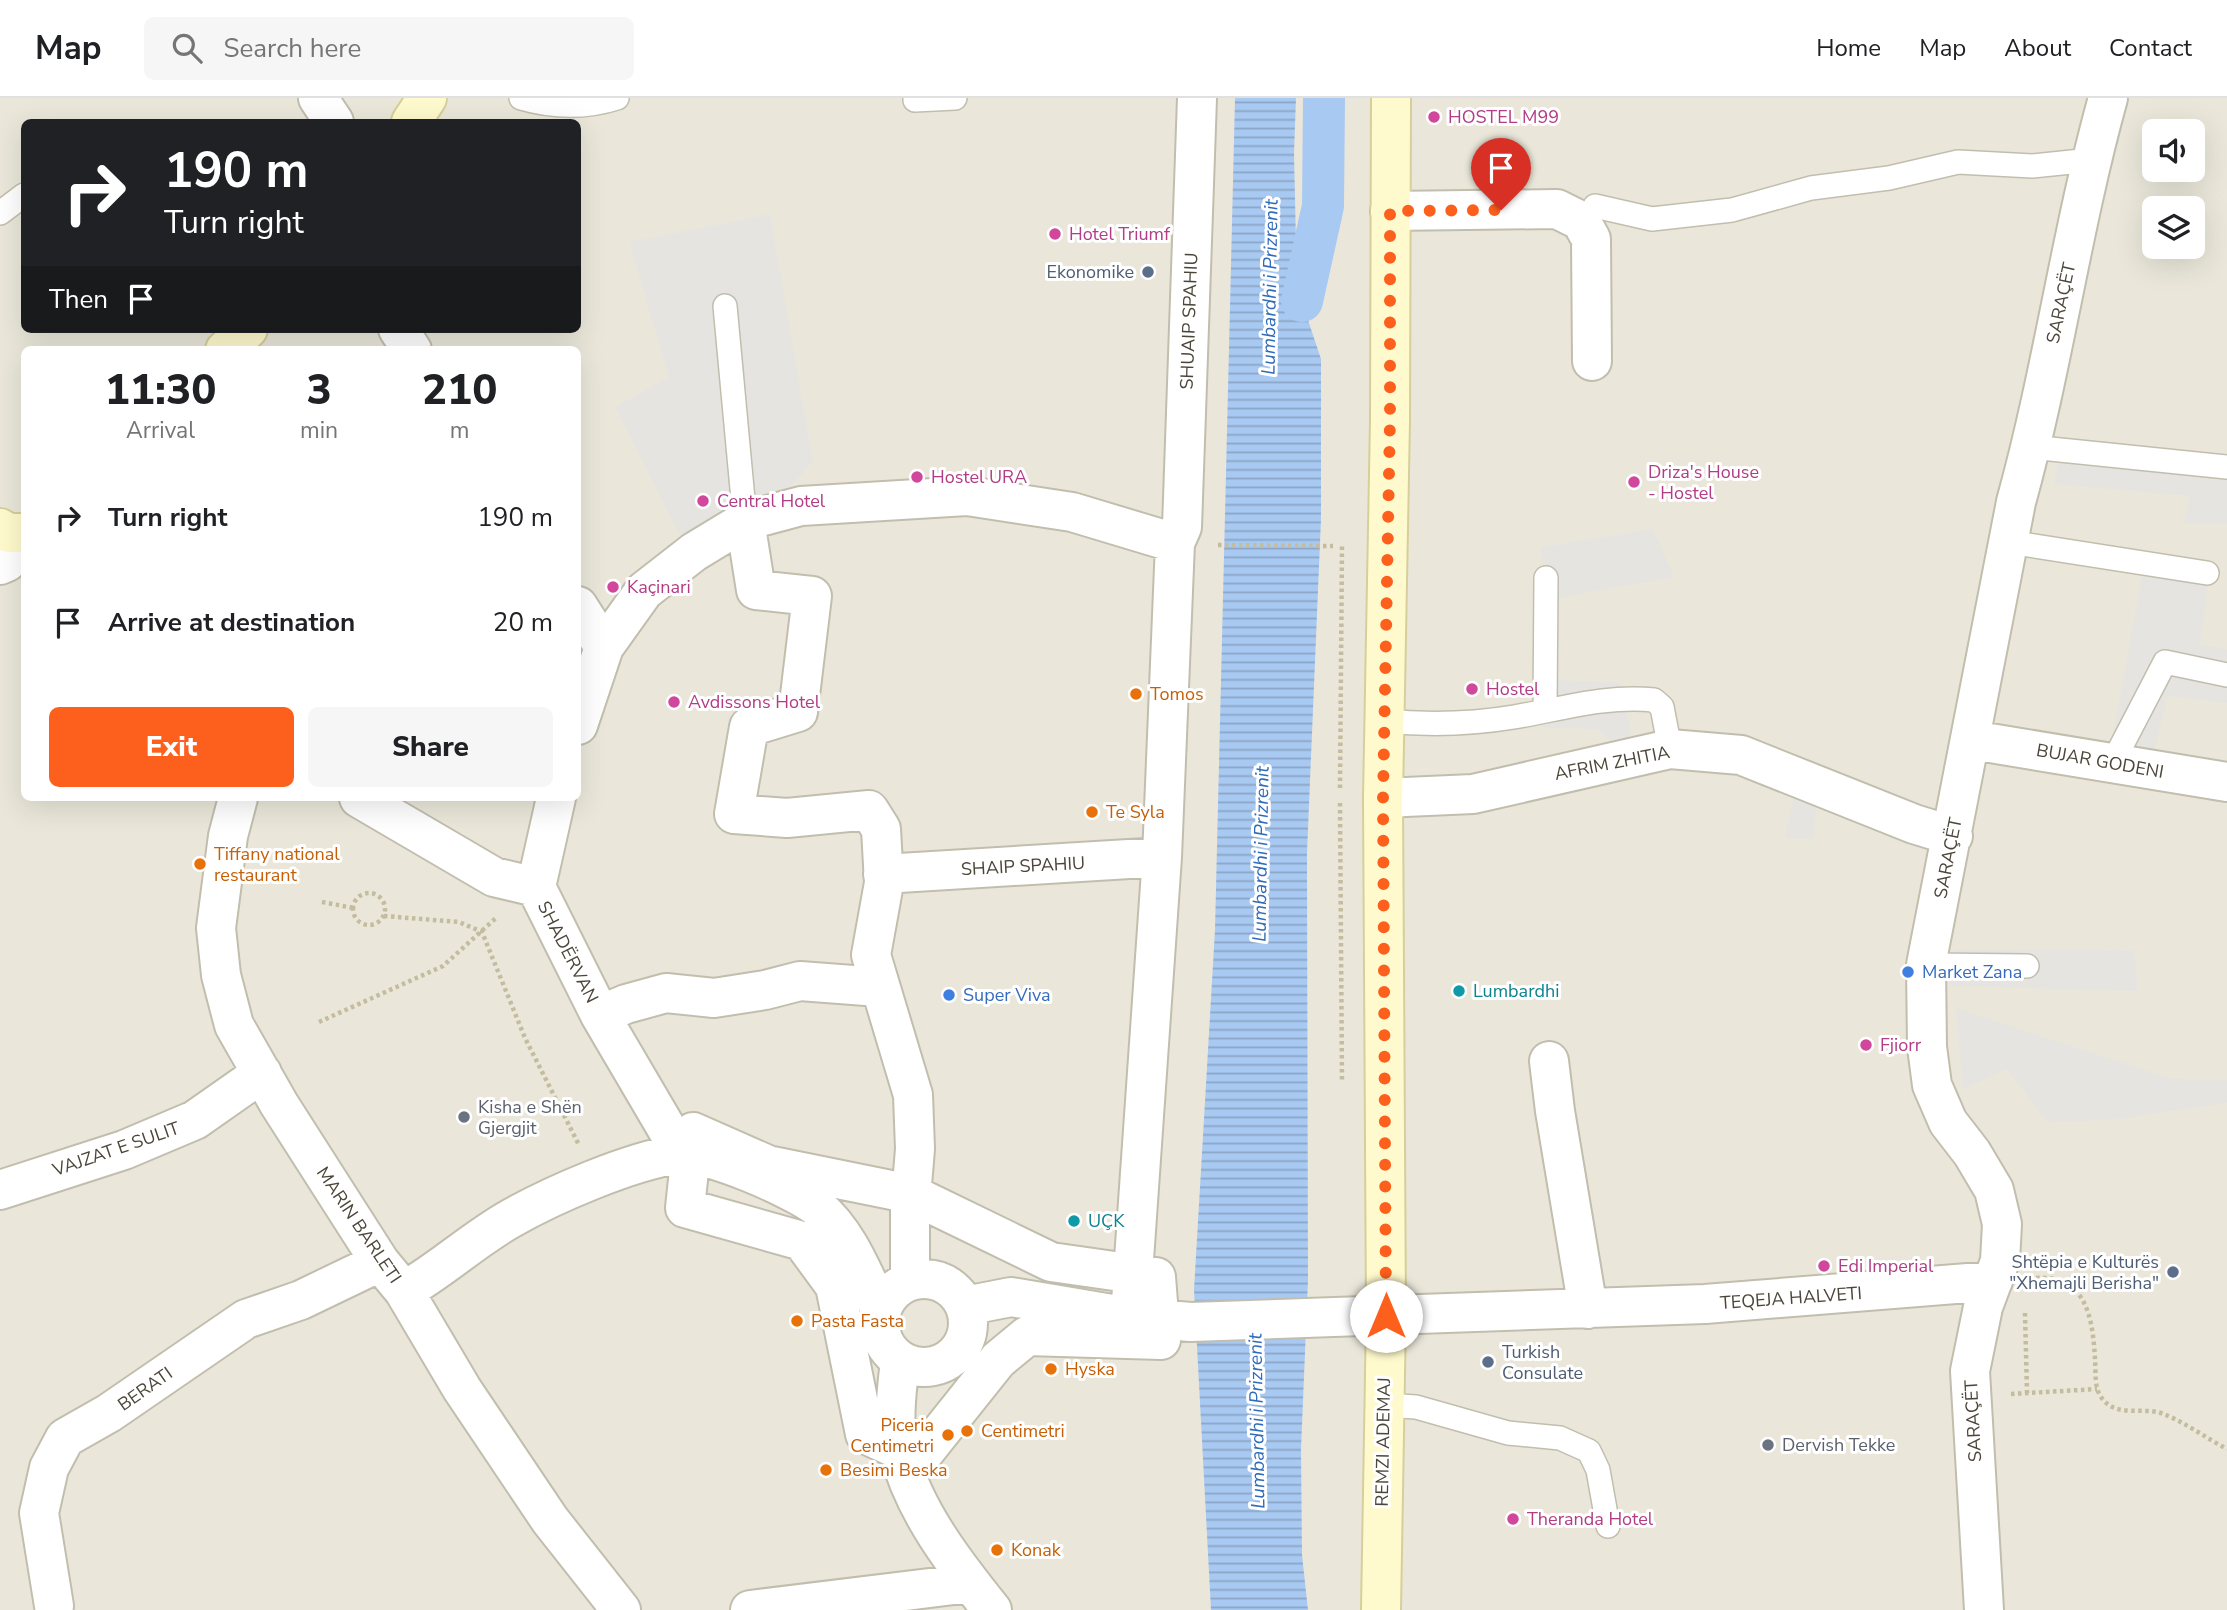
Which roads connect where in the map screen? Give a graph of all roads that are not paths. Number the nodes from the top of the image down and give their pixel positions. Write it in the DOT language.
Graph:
graph roads {
  1 [pos="318,98"];
  2 [pos="428,98"];
  3 [pos="522,98"];
  4 [pos="617,98"];
  5 [pos="955,98"];
  6 [pos="1197,98"];
  7 [pos="1391,98"];
  8 [pos="2108,98"];
  9 [pos="915,100"];
  10 [pos="332,119"];
  11 [pos="413,119"];
  12 [pos="2091,160"];
  13 [pos="21,197"];
  14 [pos="1595,206"];
  15 [pos="1390,211"];
  16 [pos="0,213"];
  17 [pos="725,306"];
  18 [pos="244,333"];
  19 [pos="229,346"];
  20 [pos="1592,361"];
  21 [pos="2031,447"];
  22 [pos="2227,467"];
  23 [pos="745,522"];
  24 [pos="2009,542"];
  25 [pos="1175,543"];
  26 [pos="2207,573"];
  27 [pos="1546,578"];
  28 [pos="581,611"];
  29 [pos="604,646"];
  30 [pos="2227,675"];
  31 [pos="1545,711"];
  32 [pos="581,715"];
  33 [pos="1384,721"];
  34 [pos="1972,740"];
  35 [pos="1670,749"];
  36 [pos="2113,762"];
  37 [pos="2227,782"];
  38 [pos="1383,798"];
  39 [pos="237,801"];
  40 [pos="364,801"];
  41 [pos="555,801"];
  42 [pos="1953,836"];
  43 [pos="1162,857"];
  44 [pos="883,874"];
  45 [pos="536,887"];
  46 [pos="1926,965"];
  47 [pos="2026,966"];
  48 [pos="879,987"];
  49 [pos="600,1015"];
  50 [pos="1549,1060"];
  51 [pos="262,1073"];
  52 [pos="685,1154"];
  53 [pos="0,1190"];
  54 [pos="911,1194"];
  55 [pos="380,1262"];
  56 [pos="1133,1273"];
  57 [pos="910,1280"];
  58 [pos="2008,1280"];
  59 [pos="404,1291"];
  60 [pos="965,1306"];
  61 [pos="1588,1308"];
  62 [pos="881,1311"];
  63 [pos="1386,1316"];
  64 [pos="1160,1319"];
  65 [pos="900,1360"];
  66 [pos="1385,1405"];
  67 [pos="898,1449"];
  68 [pos="1608,1526"];
  69 [pos="981,1597"];
  70 [pos="54,1606"];
  71 [pos="621,1610"];
  72 [pos="750,1610"];
  73 [pos="1381,1610"];
  74 [pos="1984,1610"];
  1 -- 10 [label="street"];
  2 -- 11 [label="main road"];
  3 -- 4 [label="lane"];
  5 -- 9 [label="lane"];
  6 -- 25 [label="street, SHUAIP SPAHIU"];
  7 -- 15 [label="main road, REMZI ADEMAJ"];
  8 -- 12 [label="street, SARAÇËT"];
  12 -- 14 [label="lane"];
  12 -- 21 [label="street, SARAÇËT"];
  13 -- 16 [label="lane"];
  15 -- 20 [label="street"];
  15 -- 33 [label="main road, REMZI ADEMAJ"];
  17 -- 23 [label="lane"];
  18 -- 19 [label="main road"];
  21 -- 22 [label="lane"];
  21 -- 24 [label="street, SARAÇËT"];
  23 -- 25 [label="street"];
  23 -- 29 [label="street"];
  23 -- 44 [label="street"];
  24 -- 26 [label="lane"];
  24 -- 34 [label="street, SARAÇËT"];
  25 -- 43 [label="street, SHUAIP SPAHIU"];
  27 -- 31 [label="lane"];
  28 -- 29 [label="street"];
  29 -- 32 [label="street"];
  30 -- 36 [label="lane"];
  31 -- 33 [label="lane"];
  31 -- 35 [label="lane"];
  33 -- 38 [label="main road, REMZI ADEMAJ"];
  34 -- 36 [label="street, BUJAR GODENI"];
  34 -- 42 [label="street, SARAÇËT"];
  35 -- 38 [label="street, AFRIM ZHITIA"];
  35 -- 42 [label="street, AFRIM ZHITIA"];
  36 -- 37 [label="street, BUJAR GODENI"];
  38 -- 63 [label="main road, REMZI ADEMAJ"];
  39 -- 51 [label="street, MARIN BARLETI"];
  40 -- 45 [label="street, SHADËRVAN"];
  41 -- 45 [label="street"];
  42 -- 46 [label="street, SARAÇËT"];
  43 -- 44 [label="street, SHAIP SPAHIU"];
  43 -- 56 [label="street, SHUAIP SPAHIU"];
  44 -- 48 [label="street"];
  45 -- 49 [label="street, SHADËRVAN"];
  46 -- 47 [label="lane"];
  46 -- 58 [label="street, SARAÇËT"];
  48 -- 49 [label="street"];
  48 -- 54 [label="street"];
  49 -- 52 [label="street, SHADËRVAN"];
  50 -- 61 [label="street"];
  51 -- 53 [label="street, VAJZAT E SULIT"];
  51 -- 55 [label="street, MARIN BARLETI"];
  52 -- 54 [label="street"];
  52 -- 59 [label="street"];
  52 -- 62 [label="street"];
  52 -- 67 [label="street"];
  54 -- 56 [label="street"];
  54 -- 57 [label="street"];
  55 -- 59 [label="street, MARIN BARLETI"];
  55 -- 70 [label="street, BERATI"];
  56 -- 64 [label="street, SHUAIP SPAHIU"];
  57 -- 60 [label="street"];
  57 -- 62 [label="street"];
  58 -- 61 [label="street, TEQEJA HALVETI"];
  58 -- 74 [label="street, SARAÇËT"];
  59 -- 71 [label="street, MARIN BARLETI"];
  60 -- 64 [label="street, TEQEJA HALVETI"];
  60 -- 65 [label="street"];
  61 -- 63 [label="street, TEQEJA HALVETI"];
  62 -- 65 [label="street"];
  63 -- 64 [label="street, TEQEJA HALVETI"];
  63 -- 66 [label="main road, REMZI ADEMAJ"];
  64 -- 67 [label="street"];
  65 -- 67 [label="street"];
  66 -- 68 [label="lane"];
  66 -- 73 [label="main road, REMZI ADEMAJ"];
  67 -- 69 [label="street"];
  69 -- 72 [label="street"];
}
